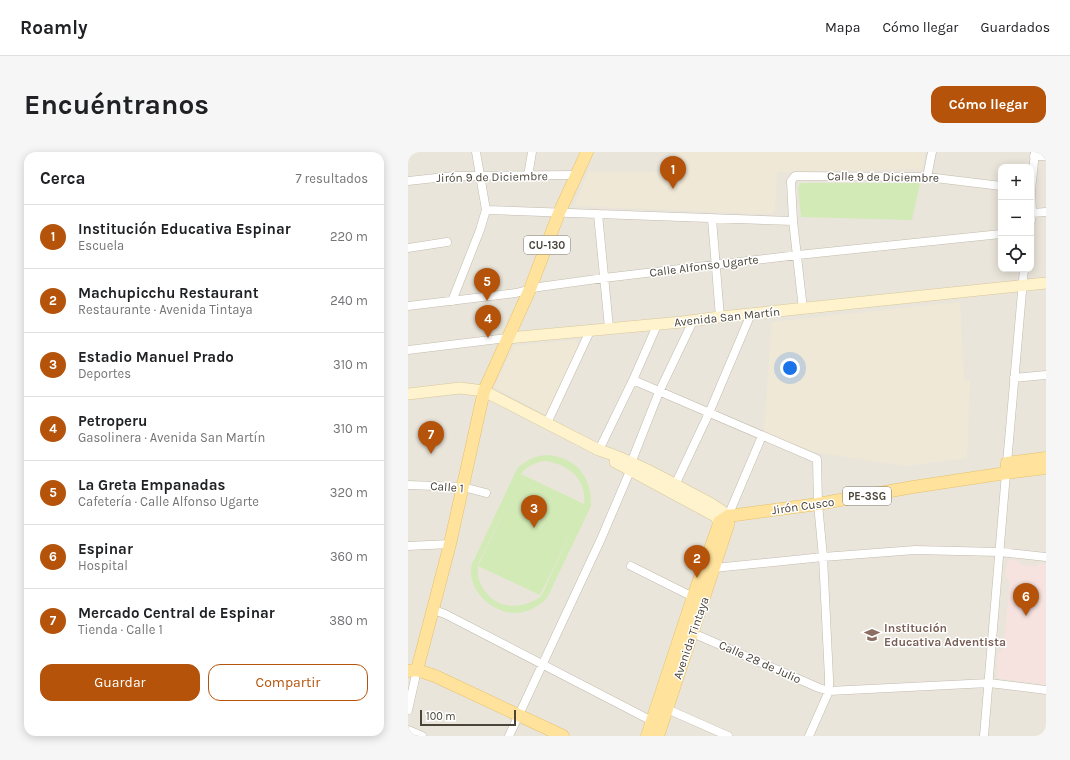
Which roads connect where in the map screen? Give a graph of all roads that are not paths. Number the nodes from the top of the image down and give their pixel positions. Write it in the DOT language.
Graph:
graph roads {
  1 [pos="476,152"];
  2 [pos="532,152"];
  3 [pos="587,152"];
  4 [pos="932,152"];
  5 [pos="1034,154"];
  6 [pos="1046,156"];
  7 [pos="1033,164"];
  8 [pos="576,175"];
  9 [pos="480,176"];
  10 [pos="528,176"];
  11 [pos="927,177"];
  12 [pos="408,181"];
  13 [pos="998,186"];
  14 [pos="486,210"];
  15 [pos="1046,212"];
  16 [pos="559,213"];
  17 [pos="598,214"];
  18 [pos="1034,216"];
  19 [pos="712,219"];
  20 [pos="793,221"];
  21 [pos="998,234"];
  22 [pos="447,242"];
  23 [pos="408,248"];
  24 [pos="798,255"];
  25 [pos="715,265"];
  26 [pos="1024,272"];
  27 [pos="604,278"];
  28 [pos="1046,284"];
  29 [pos="1022,286"];
  30 [pos="530,289"];
  31 [pos="452,301"];
  32 [pos="408,306"];
  33 [pos="803,309"];
  34 [pos="751,314"];
  35 [pos="720,317"];
  36 [pos="693,321"];
  37 [pos="658,323"];
  38 [pos="609,328"];
  39 [pos="590,331"];
  40 [pos="508,338"];
  41 [pos="408,350"];
  42 [pos="1046,375"];
  43 [pos="1014,378"];
  44 [pos="633,380"];
  45 [pos="484,391"];
  46 [pos="659,392"];
  47 [pos="408,394"];
  48 [pos="709,413"];
  49 [pos="547,423"];
  50 [pos="762,436"];
  51 [pos="599,450"];
  52 [pos="1046,458"];
  53 [pos="631,467"];
  54 [pos="1006,468"];
  55 [pos="1046,468"];
  56 [pos="408,484"];
  57 [pos="675,484"];
  58 [pos="463,487"];
  59 [pos="486,493"];
  60 [pos="818,504"];
  61 [pos="723,519"];
  62 [pos="450,544"];
  63 [pos="408,546"];
  64 [pos="999,552"];
  65 [pos="823,557"];
  66 [pos="1046,557"];
  67 [pos="631,566"];
  68 [pos="714,568"];
  69 [pos="693,597"];
  70 [pos="434,610"];
  71 [pos="687,631"];
  72 [pos="542,664"];
  73 [pos="413,671"];
  74 [pos="989,683"];
  75 [pos="1046,690"];
  76 [pos="829,691"];
  77 [pos="667,709"];
  78 [pos="408,710"];
  79 [pos="519,715"];
  80 [pos="652,721"];
  81 [pos="408,730"];
  82 [pos="422,736"];
  83 [pos="509,736"];
  84 [pos="563,736"];
  85 [pos="647,736"];
  86 [pos="658,736"];
  87 [pos="728,736"];
  88 [pos="809,736"];
  89 [pos="984,736"];
  1 -- 9 [label="street"];
  2 -- 10 [label="street"];
  3 -- 8 [label="main road, CU-130"];
  4 -- 11 [label="street"];
  5 -- 6 [label="street"];
  5 -- 7 [label="street"];
  8 -- 10 [label="street, Jirón 9 de Diciembre"];
  8 -- 16 [label="main road, CU-130"];
  9 -- 10 [label="street, Jirón 9 de Diciembre"];
  9 -- 12 [label="street, Jirón 9 de Diciembre"];
  9 -- 14 [label="street"];
  11 -- 13 [label="street, Calle 9 de Diciembre"];
  11 -- 20 [label="street, Calle 9 de Diciembre"];
  14 -- 16 [label="street"];
  14 -- 31 [label="street"];
  15 -- 18 [label="street"];
  16 -- 17 [label="street"];
  16 -- 30 [label="main road, CU-130"];
  17 -- 19 [label="street"];
  17 -- 27 [label="street"];
  19 -- 20 [label="street"];
  19 -- 25 [label="street"];
  20 -- 24 [label="street"];
  21 -- 24 [label="street, Calle Alfonso Ugarte"];
  22 -- 23 [label="street"];
  24 -- 25 [label="street, Calle Alfonso Ugarte"];
  24 -- 33 [label="street"];
  25 -- 27 [label="street, Calle Alfonso Ugarte"];
  25 -- 35 [label="street"];
  26 -- 29 [label="street"];
  27 -- 30 [label="street, Calle Alfonso Ugarte"];
  27 -- 38 [label="street"];
  28 -- 29 [label="main road, Avenida San Martín"];
  29 -- 33 [label="main road, Avenida San Martín"];
  29 -- 43 [label="street"];
  30 -- 31 [label="street, Calle Alfonso Ugarte"];
  30 -- 40 [label="main road, CU-130"];
  31 -- 32 [label="street, Calle Alfonso Ugarte"];
  33 -- 34 [label="main road, Avenida San Martín"];
  34 -- 35 [label="main road, Avenida San Martín"];
  34 -- 48 [label="street"];
  35 -- 36 [label="main road, Avenida San Martín"];
  36 -- 37 [label="main road, Avenida San Martín"];
  36 -- 46 [label="street"];
  37 -- 38 [label="main road, Avenida San Martín"];
  37 -- 44 [label="street"];
  38 -- 39 [label="main road, Avenida San Martín"];
  39 -- 40 [label="main road, Avenida San Martín"];
  39 -- 49 [label="street"];
  40 -- 41 [label="street, Avenida San Martín"];
  40 -- 45 [label="main road"];
  42 -- 43 [label="street"];
  43 -- 54 [label="street"];
  44 -- 46 [label="street"];
  44 -- 51 [label="street"];
  45 -- 47 [label="main road"];
  45 -- 49 [label="main road"];
  45 -- 58 [label="main road"];
  46 -- 48 [label="street"];
  46 -- 53 [label="street"];
  48 -- 50 [label="street"];
  48 -- 57 [label="street"];
  49 -- 51 [label="main road"];
  50 -- 60 [label="street"];
  50 -- 61 [label="street"];
  51 -- 53 [label="main road"];
  52 -- 54 [label="main road, Jirón Cusco / PE-3SG"];
  53 -- 57 [label="main road"];
  53 -- 61 [label="main road"];
  53 -- 72 [label="street"];
  54 -- 55 [label="main road, Jirón Cusco / PE-3SG"];
  54 -- 60 [label="main road, Jirón Cusco / PE-3SG"];
  54 -- 64 [label="street"];
  56 -- 58 [label="street, Calle 1"];
  57 -- 61 [label="main road"];
  58 -- 59 [label="street, Calle 1"];
  58 -- 62 [label="main road"];
  60 -- 61 [label="main road, Jirón Cusco / PE-3SG"];
  60 -- 65 [label="street"];
  61 -- 68 [label="main road, Avenida Tintaya"];
  61 -- 69 [label="main road, Avenida Tintaya"];
  62 -- 63 [label="street"];
  62 -- 70 [label="main road"];
  64 -- 65 [label="street"];
  64 -- 66 [label="street"];
  64 -- 74 [label="street"];
  65 -- 68 [label="street"];
  65 -- 76 [label="street"];
  67 -- 69 [label="street"];
  68 -- 71 [label="main road, Avenida Tintaya"];
  69 -- 71 [label="main road, Avenida Tintaya"];
  70 -- 72 [label="street"];
  70 -- 73 [label="main road"];
  71 -- 76 [label="street, Calle 28 de Julio"];
  71 -- 77 [label="main road, Avenida Tintaya"];
  71 -- 80 [label="main road, Avenida Tintaya"];
  72 -- 79 [label="street"];
  72 -- 80 [label="street"];
  73 -- 78 [label="street"];
  73 -- 79 [label="main road"];
  74 -- 75 [label="street"];
  74 -- 76 [label="street"];
  74 -- 89 [label="street"];
  76 -- 88 [label="street"];
  77 -- 86 [label="main road, Avenida Tintaya"];
  77 -- 87 [label="street"];
  79 -- 83 [label="street"];
  79 -- 84 [label="main road"];
  80 -- 85 [label="main road, Avenida Tintaya"];
  81 -- 82 [label="street"];
}
